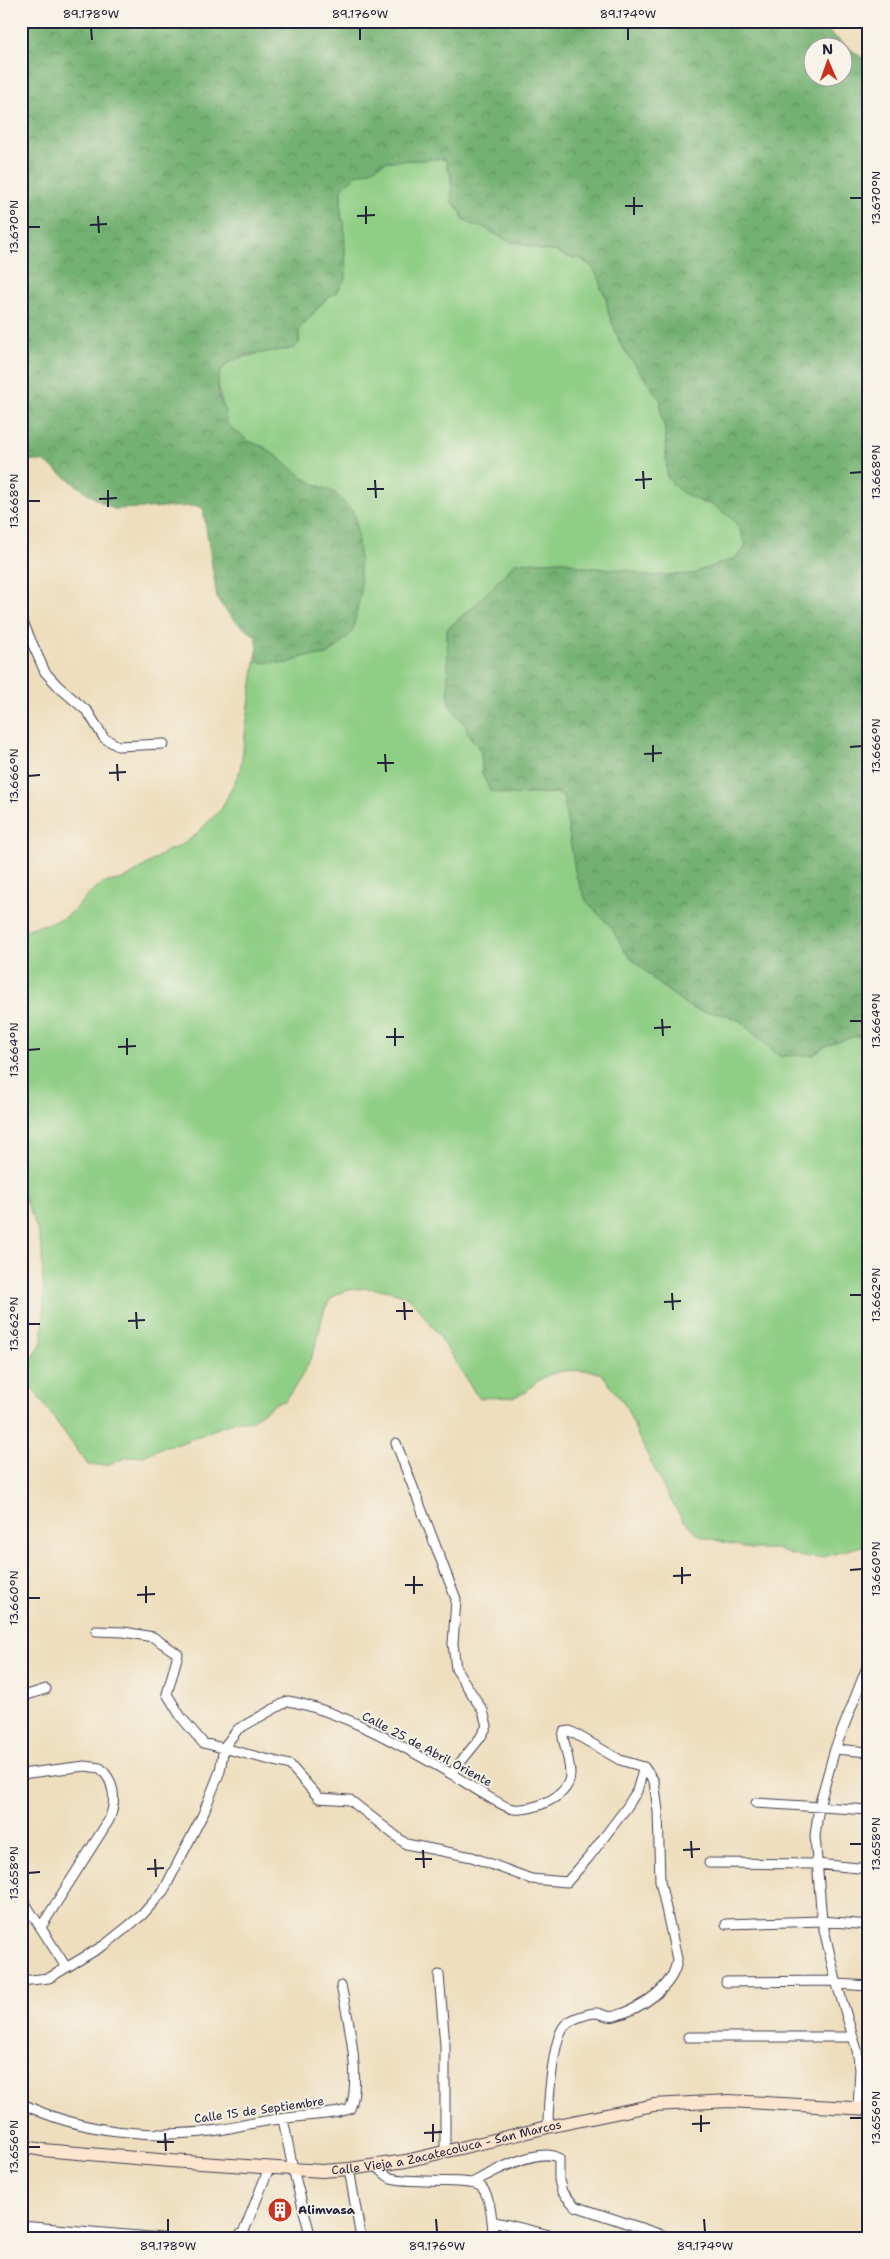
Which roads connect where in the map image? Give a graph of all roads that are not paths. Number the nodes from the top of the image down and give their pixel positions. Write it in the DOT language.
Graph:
graph roads {
  1 [pos="21,618"];
  2 [pos="164,744"];
  3 [pos="396,1443"];
  4 [pos="96,1631"];
  5 [pos="869,1662"];
  6 [pos="46,1688"];
  7 [pos="21,1698"];
  8 [pos="224,1747"];
  9 [pos="836,1749"];
  10 [pos="869,1752"];
  11 [pos="644,1767"];
  12 [pos="21,1774"];
  13 [pos="451,1774"];
  14 [pos="756,1803"];
  15 [pos="819,1806"];
  16 [pos="869,1810"];
  17 [pos="709,1863"];
  18 [pos="817,1864"];
  19 [pos="869,1869"];
  20 [pos="21,1897"];
  21 [pos="822,1921"];
  22 [pos="726,1924"];
  23 [pos="869,1925"];
  24 [pos="42,1927"];
  25 [pos="66,1966"];
  26 [pos="439,1975"];
  27 [pos="21,1981"];
  28 [pos="726,1982"];
  29 [pos="837,1983"];
  30 [pos="341,1986"];
  31 [pos="869,1986"];
  32 [pos="688,2037"];
  33 [pos="853,2037"];
  34 [pos="21,2103"];
  35 [pos="864,2108"];
  36 [pos="283,2119"];
  37 [pos="548,2127"];
  38 [pos="21,2146"];
  39 [pos="445,2152"];
  40 [pos="375,2166"];
  41 [pos="269,2168"];
  42 [pos="293,2169"];
  43 [pos="349,2169"];
  44 [pos="472,2183"];
  45 [pos="492,2221"];
  46 [pos="21,2226"];
  47 [pos="65,2234"];
  48 [pos="162,2238"];
  49 [pos="237,2238"];
  50 [pos="311,2238"];
  51 [pos="361,2238"];
  52 [pos="493,2238"];
  53 [pos="562,2238"];
  54 [pos="671,2238"];
  1 -- 2 [label="street"];
  3 -- 13 [label="street"];
  4 -- 8 [label="street"];
  5 -- 9 [label="street"];
  6 -- 7 [label="street"];
  8 -- 11 [label="street"];
  8 -- 13 [label="street, Calle 25 de Abril Oriente"];
  8 -- 25 [label="street"];
  9 -- 10 [label="street"];
  9 -- 15 [label="street"];
  11 -- 13 [label="street, Calle 25 de Abril Oriente"];
  11 -- 37 [label="street"];
  12 -- 24 [label="street"];
  14 -- 15 [label="street"];
  15 -- 16 [label="street"];
  15 -- 18 [label="street"];
  17 -- 18 [label="street"];
  18 -- 19 [label="street"];
  18 -- 21 [label="street"];
  20 -- 24 [label="street"];
  21 -- 22 [label="street"];
  21 -- 23 [label="street"];
  21 -- 29 [label="street"];
  24 -- 25 [label="street"];
  25 -- 27 [label="street"];
  26 -- 39 [label="street"];
  28 -- 29 [label="street"];
  29 -- 31 [label="street"];
  29 -- 33 [label="street"];
  30 -- 36 [label="street, Calle 15 de Septiembre"];
  32 -- 33 [label="street"];
  33 -- 35 [label="street"];
  34 -- 36 [label="street, Calle 15 de Septiembre"];
  35 -- 37 [label="main road, Calle Vieja a Zacatecoluca - San Marcos"];
  36 -- 42 [label="street"];
  37 -- 39 [label="main road, Calle Vieja a Zacatecoluca - San Marcos"];
  38 -- 41 [label="main road, Calle Vieja a Zacatecoluca - San Marcos"];
  39 -- 40 [label="main road, Calle Vieja a Zacatecoluca - San Marcos"];
  40 -- 43 [label="main road, Calle Vieja a Zacatecoluca - San Marcos"];
  40 -- 44 [label="street"];
  41 -- 42 [label="main road, Calle Vieja a Zacatecoluca - San Marcos"];
  41 -- 49 [label="street"];
  42 -- 43 [label="main road, Calle Vieja a Zacatecoluca - San Marcos"];
  42 -- 50 [label="street"];
  43 -- 51 [label="street"];
  44 -- 45 [label="street"];
  44 -- 54 [label="street"];
  45 -- 52 [label="street"];
  45 -- 53 [label="street"];
  46 -- 47 [label="street"];
  47 -- 48 [label="street"];
}
